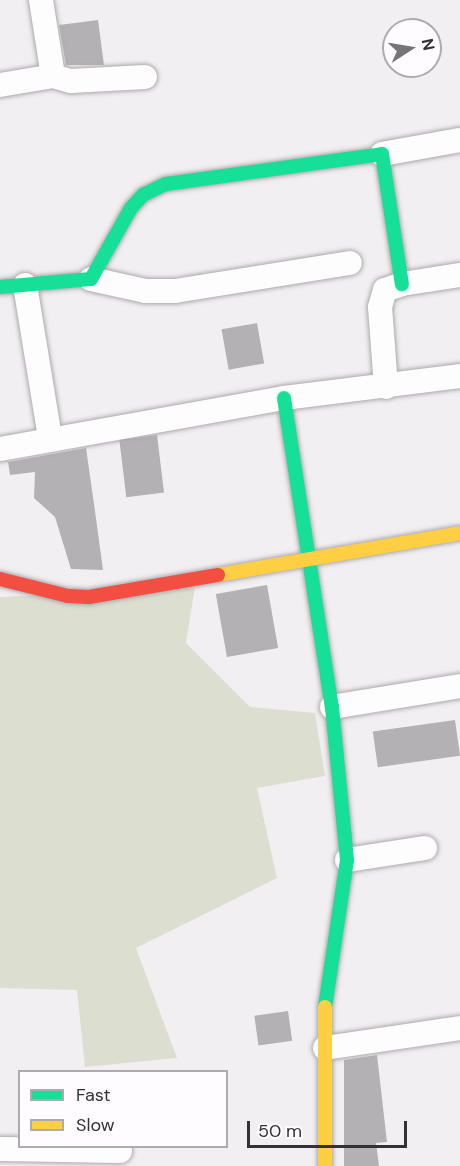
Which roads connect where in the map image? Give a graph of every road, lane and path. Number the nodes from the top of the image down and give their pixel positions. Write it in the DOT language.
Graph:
graph roads {
  1 [pos="41,0"];
  2 [pos="53,76"];
  3 [pos="146,77"];
  4 [pos="0,85"];
  5 [pos="460,140"];
  6 [pos="382,154"];
  7 [pos="350,263"];
  8 [pos="460,275"];
  9 [pos="91,279"];
  10 [pos="402,284"];
  11 [pos="25,285"];
  12 [pos="0,287"];
  13 [pos="460,376"];
  14 [pos="386,387"];
  15 [pos="284,398"];
  16 [pos="50,438"];
  17 [pos="0,449"];
  18 [pos="460,533"];
  19 [pos="310,559"];
  20 [pos="0,579"];
  21 [pos="460,686"];
  22 [pos="332,707"];
  23 [pos="425,848"];
  24 [pos="347,860"];
  25 [pos="460,1028"];
  26 [pos="325,1048"];
  27 [pos="0,1149"];
  28 [pos="120,1150"];
  29 [pos="325,1166"];
  1 -- 2 [label="street"];
  2 -- 3 [label="street"];
  2 -- 4 [label="street"];
  5 -- 6 [label="street"];
  6 -- 9 [label="street"];
  6 -- 10 [label="street"];
  7 -- 9 [label="street"];
  8 -- 10 [label="street"];
  9 -- 11 [label="street"];
  10 -- 14 [label="street"];
  11 -- 12 [label="street"];
  11 -- 16 [label="street"];
  13 -- 14 [label="street"];
  14 -- 15 [label="street"];
  15 -- 16 [label="street"];
  15 -- 19 [label="street"];
  16 -- 17 [label="street"];
  18 -- 19 [label="street"];
  19 -- 20 [label="street"];
  19 -- 22 [label="street"];
  21 -- 22 [label="street"];
  22 -- 24 [label="street"];
  23 -- 24 [label="street"];
  24 -- 26 [label="street"];
  25 -- 26 [label="street"];
  26 -- 29 [label="street"];
  27 -- 28 [label="street"];
}
